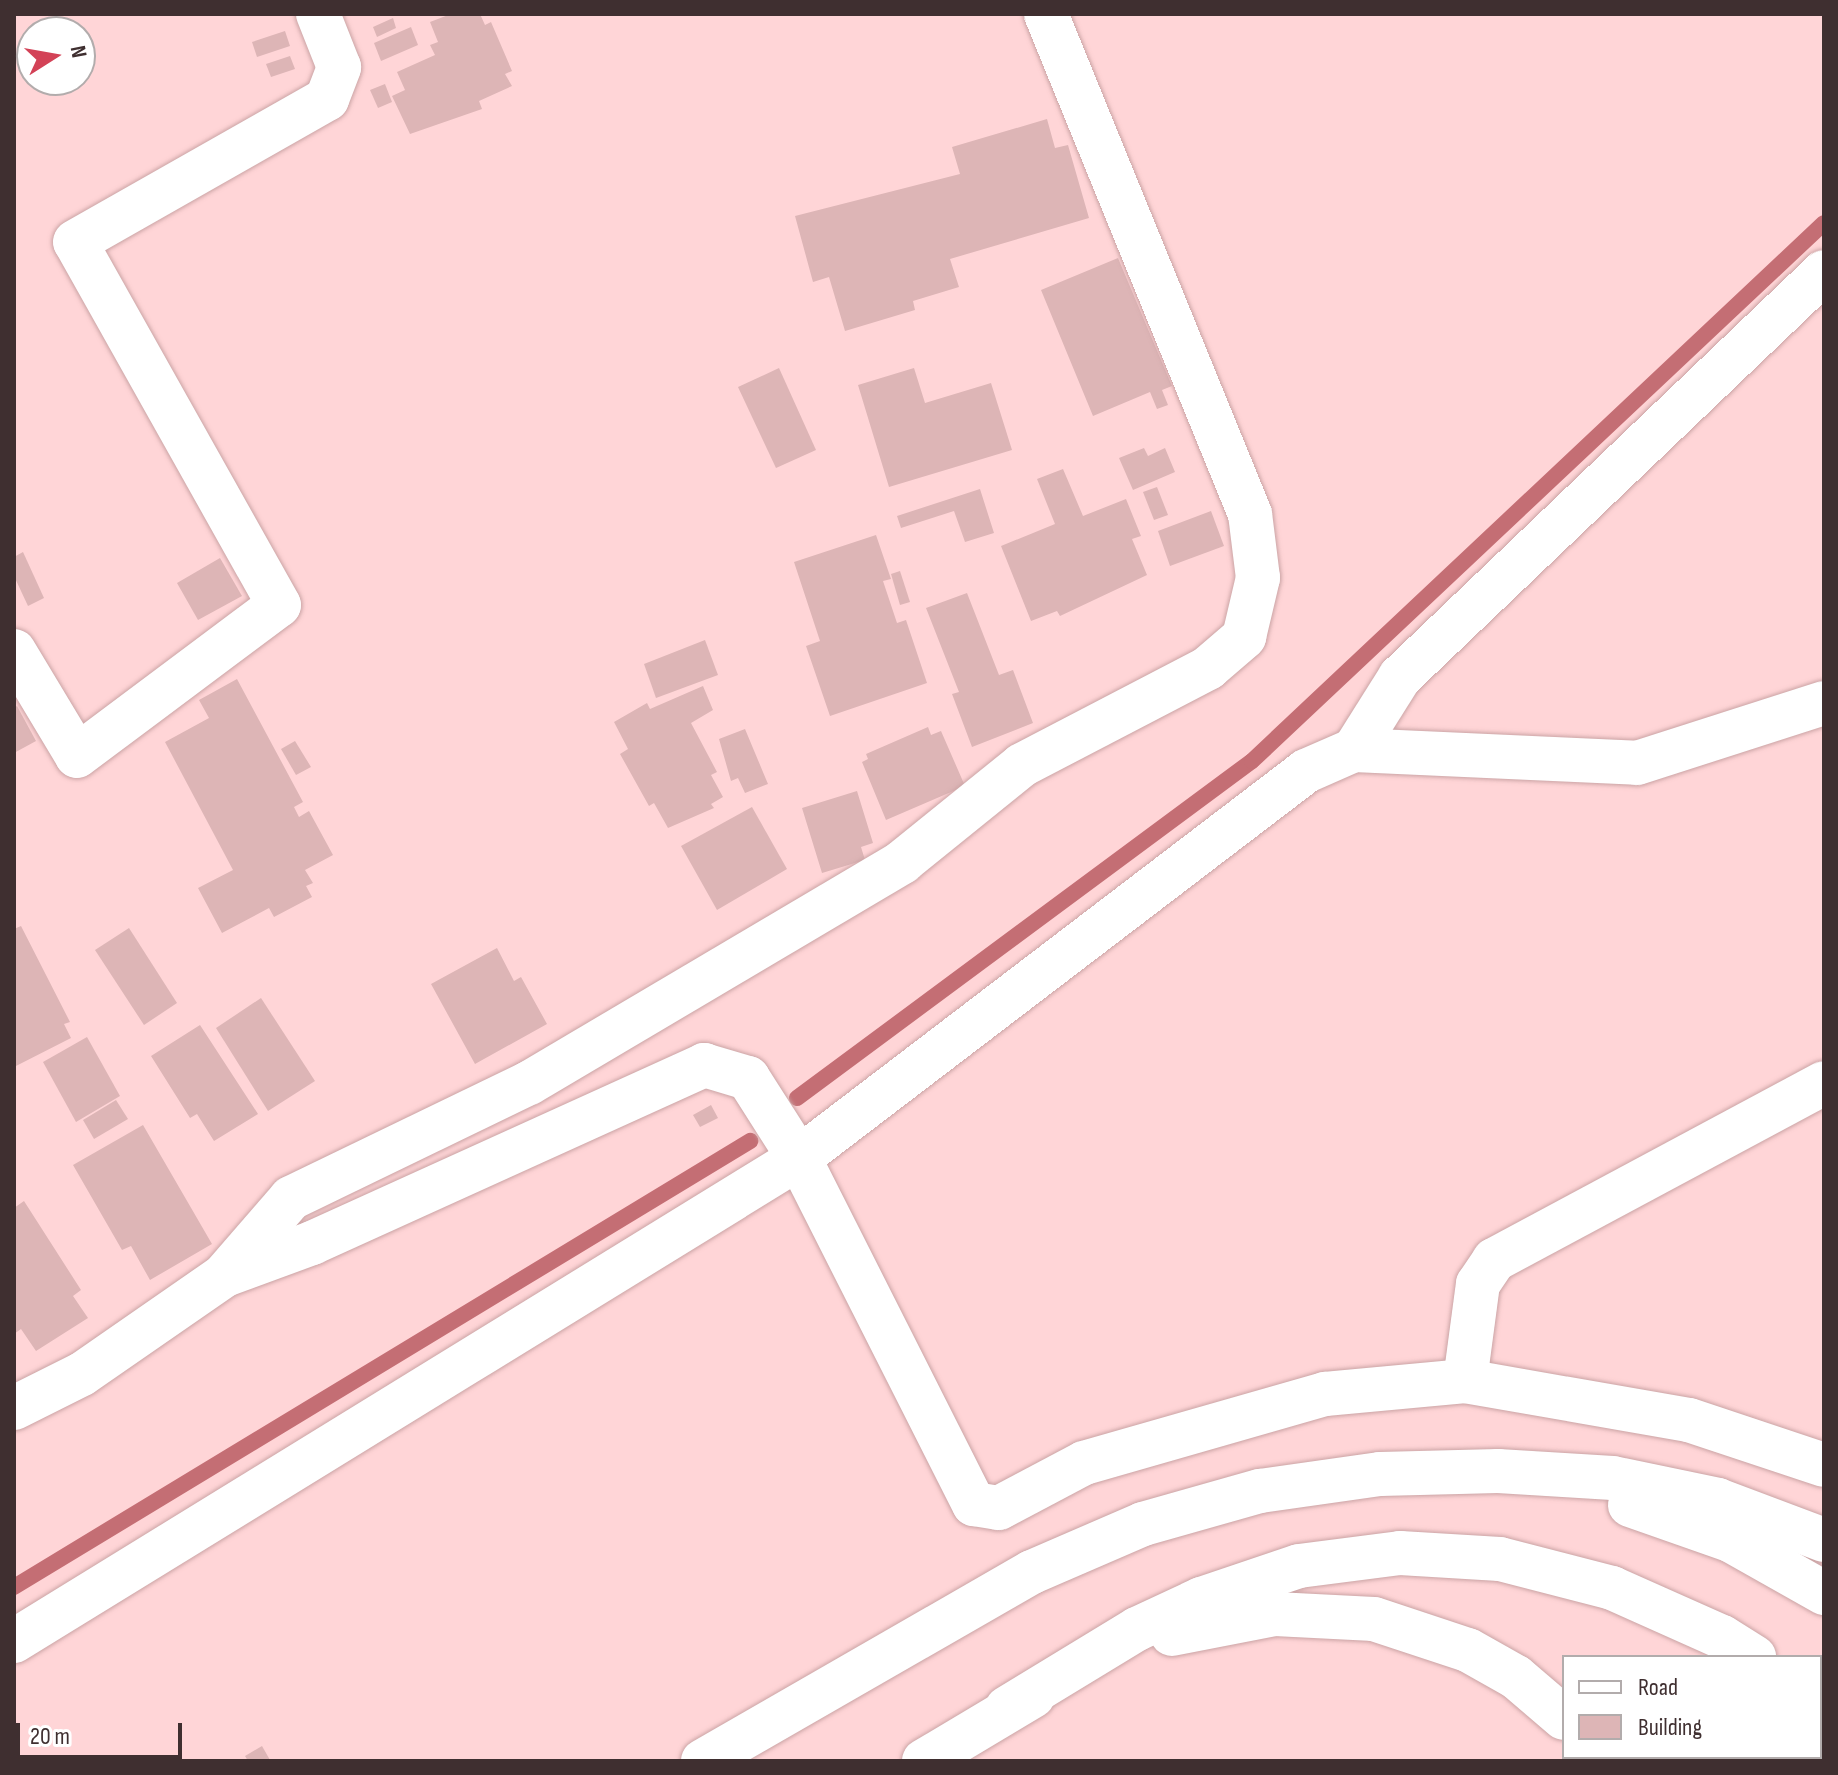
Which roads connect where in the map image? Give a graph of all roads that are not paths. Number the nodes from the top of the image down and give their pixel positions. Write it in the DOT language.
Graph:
graph roads {
  1 [pos="318,14"];
  2 [pos="1046,14"];
  3 [pos="1824,272"];
  4 [pos="14,651"];
  5 [pos="1824,703"];
  6 [pos="1354,750"];
  7 [pos="1824,1083"];
  8 [pos="799,1158"];
  9 [pos="225,1275"];
  10 [pos="1465,1381"];
  11 [pos="14,1408"];
  12 [pos="1824,1465"];
  13 [pos="1439,1473"];
  14 [pos="1824,1540"];
  15 [pos="1824,1593"];
  16 [pos="14,1641"];
  17 [pos="1751,1655"];
  18 [pos="1007,1708"];
  19 [pos="1562,1716"];
  20 [pos="703,1761"];
  21 [pos="924,1761"];
  1 -- 4 [label="main road"];
  2 -- 9 [label="main road"];
  3 -- 6 [label="main road"];
  5 -- 6 [label="main road"];
  6 -- 8 [label="main road"];
  7 -- 10 [label="main road"];
  8 -- 9 [label="main road"];
  8 -- 10 [label="main road"];
  8 -- 16 [label="main road"];
  9 -- 11 [label="main road"];
  10 -- 12 [label="main road"];
  13 -- 14 [label="main road"];
  13 -- 15 [label="main road"];
  13 -- 20 [label="main road"];
  17 -- 18 [label="main road"];
  18 -- 19 [label="main road"];
  18 -- 21 [label="main road"];
}
